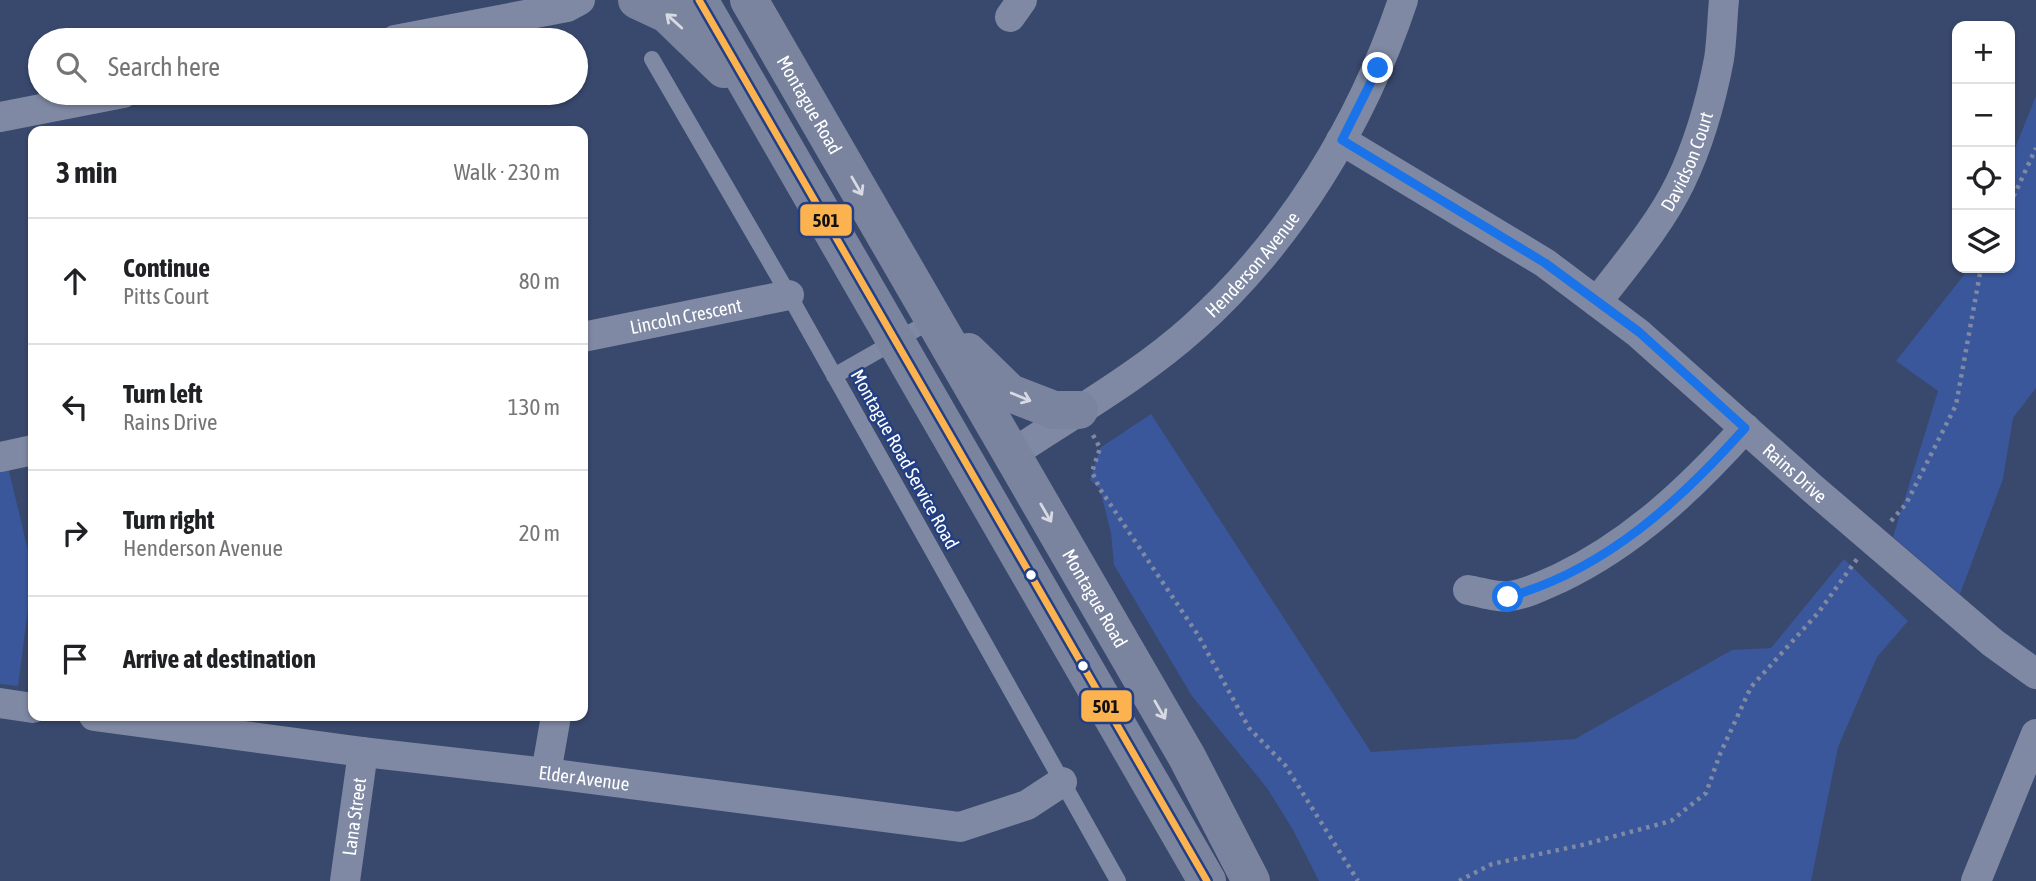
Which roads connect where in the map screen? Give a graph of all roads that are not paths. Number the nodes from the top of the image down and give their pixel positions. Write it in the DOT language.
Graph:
graph roads {
  1 [pos="580,0"];
  2 [pos="637,0"];
  3 [pos="699,0"];
  4 [pos="749,0"];
  5 [pos="1403,0"];
  6 [pos="1724,0"];
  7 [pos="458,28"];
  8 [pos="652,59"];
  9 [pos="758,103"];
  10 [pos="62,105"];
  11 [pos="0,117"];
  12 [pos="1342,140"];
  13 [pos="789,295"];
  14 [pos="1597,302"];
  15 [pos="934,319"];
  16 [pos="588,336"];
  17 [pos="897,342"];
  18 [pos="834,376"];
  19 [pos="1079,410"];
  20 [pos="1745,428"];
  21 [pos="28,451"];
  22 [pos="1012,454"];
  23 [pos="0,457"];
  24 [pos="976,478"];
  25 [pos="1468,590"];
  26 [pos="2036,674"];
  27 [pos="0,703"];
  28 [pos="28,707"];
  29 [pos="131,721"];
  30 [pos="555,721"];
  31 [pos="2036,734"];
  32 [pos="363,752"];
  33 [pos="546,773"];
  34 [pos="1062,782"];
  35 [pos="345,881"];
  36 [pos="1118,881"];
  37 [pos="1207,881"];
  38 [pos="1251,881"];
  39 [pos="1976,881"];
  1 -- 7 [label="street"];
  9 -- 2 [label="main road, one-way"];
  3 -- 9 [label="main road"];
  4 -- 15 [label="main road, Montague Road, one-way"];
  5 -- 12 [label="street, Henderson Avenue"];
  6 -- 14 [label="street, Davidson Court"];
  8 -- 13 [label="lane, Montague Road Service Road"];
  9 -- 17 [label="main road"];
  10 -- 11 [label="street"];
  12 -- 14 [label="street, Rains Drive"];
  12 -- 19 [label="street, Henderson Avenue"];
  13 -- 16 [label="street, Lincoln Crescent"];
  13 -- 18 [label="lane, Montague Road Service Road"];
  14 -- 20 [label="street, Rains Drive"];
  15 -- 17 [label="lane"];
  15 -- 19 [label="main road, one-way"];
  15 -- 22 [label="main road, Montague Road"];
  17 -- 18 [label="lane"];
  17 -- 24 [label="main road"];
  18 -- 34 [label="lane, Montague Road Service Road"];
  19 -- 22 [label="street, Henderson Avenue"];
  20 -- 25 [label="street"];
  20 -- 26 [label="street, Rains Drive"];
  21 -- 23 [label="street"];
  22 -- 24 [label="main road"];
  22 -- 38 [label="main road, Montague Road, one-way"];
  24 -- 37 [label="main road"];
  27 -- 28 [label="street"];
  29 -- 32 [label="street, Elder Avenue"];
  30 -- 33 [label="street"];
  31 -- 39 [label="street"];
  32 -- 33 [label="street, Elder Avenue"];
  32 -- 35 [label="street, Lana Street"];
  33 -- 34 [label="street, Elder Avenue"];
  34 -- 36 [label="lane, Montague Road Service Road"];
}
